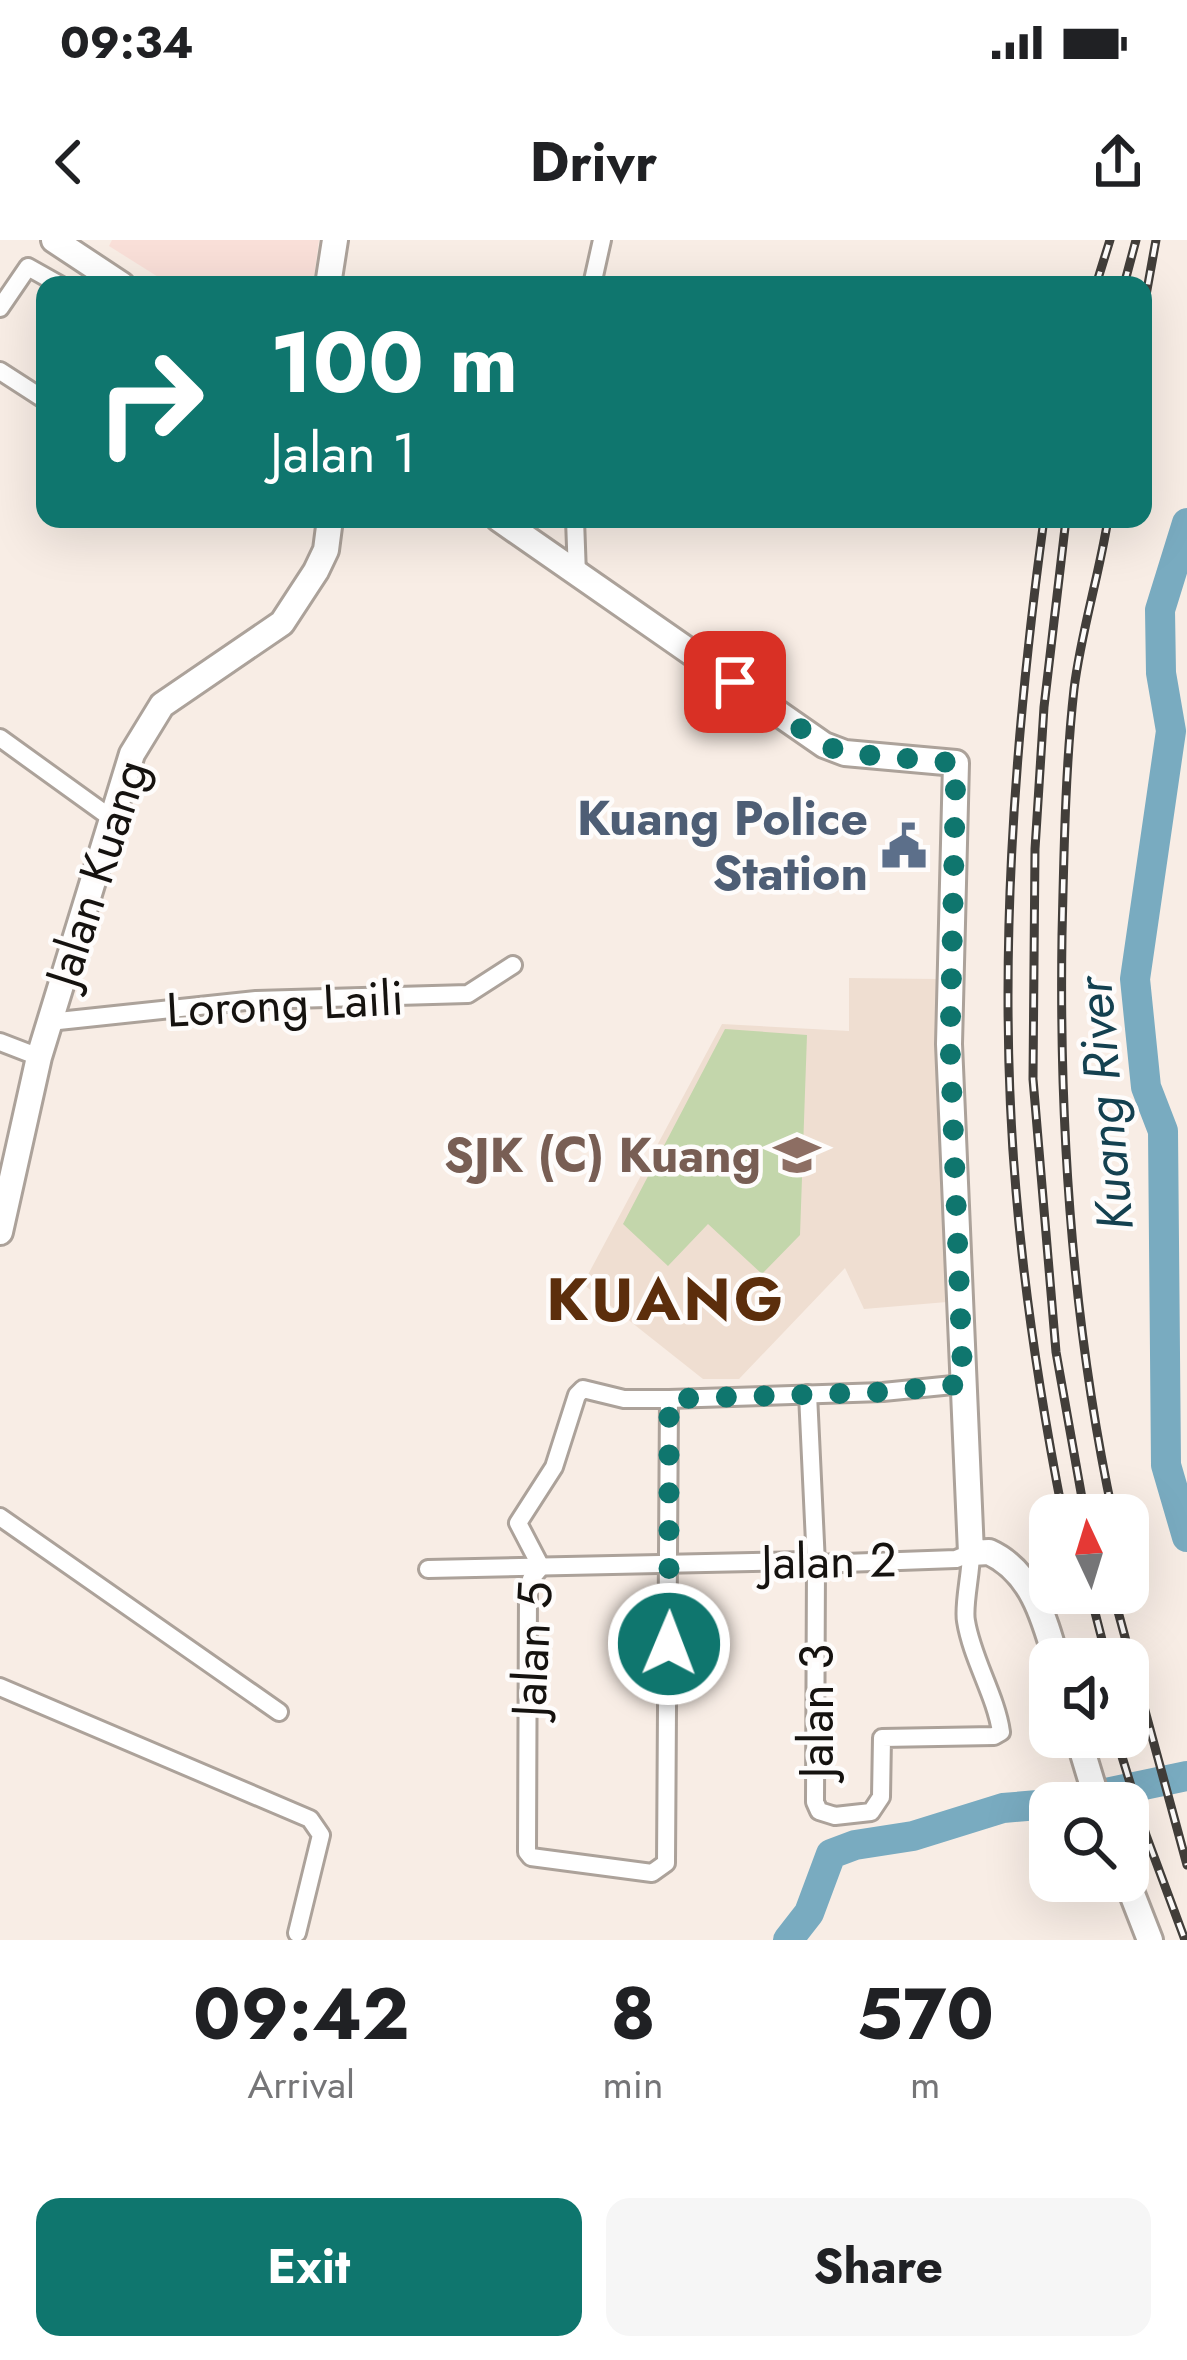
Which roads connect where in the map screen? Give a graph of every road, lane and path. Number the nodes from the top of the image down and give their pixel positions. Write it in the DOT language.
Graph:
graph roads {
  1 [pos="54,240"];
  2 [pos="335,240"];
  3 [pos="602,240"];
  4 [pos="0,270"];
  5 [pos="23,274"];
  6 [pos="108,276"];
  7 [pos="329,276"];
  8 [pos="594,276"];
  9 [pos="36,278"];
  10 [pos="0,308"];
  11 [pos="0,371"];
  12 [pos="36,394"];
  13 [pos="328,528"];
  14 [pos="339,528"];
  15 [pos="512,528"];
  16 [pos="575,528"];
  17 [pos="326,550"];
  18 [pos="577,575"];
  19 [pos="0,738"];
  20 [pos="111,818"];
  21 [pos="513,964"];
  22 [pos="50,1022"];
  23 [pos="0,1042"];
  24 [pos="39,1057"];
  25 [pos="0,1232"];
  26 [pos="963,1384"];
  27 [pos="808,1394"];
  28 [pos="669,1399"];
  29 [pos="0,1517"];
  30 [pos="971,1553"];
  31 [pos="670,1564"];
  32 [pos="816,1564"];
  33 [pos="542,1567"];
  34 [pos="428,1569"];
  35 [pos="1050,1638"];
  36 [pos="0,1687"];
  37 [pos="279,1712"];
  38 [pos="1135,1902"];
  39 [pos="297,1933"];
  40 [pos="1150,1940"];
  1 -- 6 [label="main road"];
  2 -- 7 [label="main road"];
  3 -- 8 [label="street"];
  4 -- 5 [label="street"];
  5 -- 9 [label="street"];
  5 -- 10 [label="street"];
  11 -- 12 [label="street"];
  13 -- 17 [label="main road, Jalan Kuang"];
  14 -- 17 [label="main road"];
  15 -- 18 [label="main road"];
  16 -- 18 [label="street"];
  17 -- 20 [label="main road, Jalan Kuang"];
  18 -- 26 [label="main road"];
  19 -- 20 [label="street"];
  20 -- 22 [label="main road, Jalan Kuang"];
  21 -- 22 [label="street, Lorong Laili"];
  22 -- 24 [label="main road, Jalan Kuang"];
  23 -- 24 [label="street"];
  24 -- 25 [label="main road, Jalan Kuang"];
  26 -- 27 [label="street"];
  26 -- 30 [label="main road"];
  27 -- 28 [label="street"];
  27 -- 32 [label="street, Jalan 3"];
  28 -- 31 [label="street"];
  28 -- 33 [label="street, Jalan 5"];
  29 -- 37 [label="street"];
  30 -- 32 [label="street, Jalan 2"];
  30 -- 32 [label="street, Jalan 3"];
  30 -- 35 [label="main road"];
  31 -- 32 [label="street, Jalan 2"];
  31 -- 33 [label="street, Jalan 2"];
  31 -- 33 [label="street, Jalan 5"];
  33 -- 34 [label="street, Jalan 2"];
  36 -- 39 [label="street"];
  38 -- 40 [label="main road"];
}
